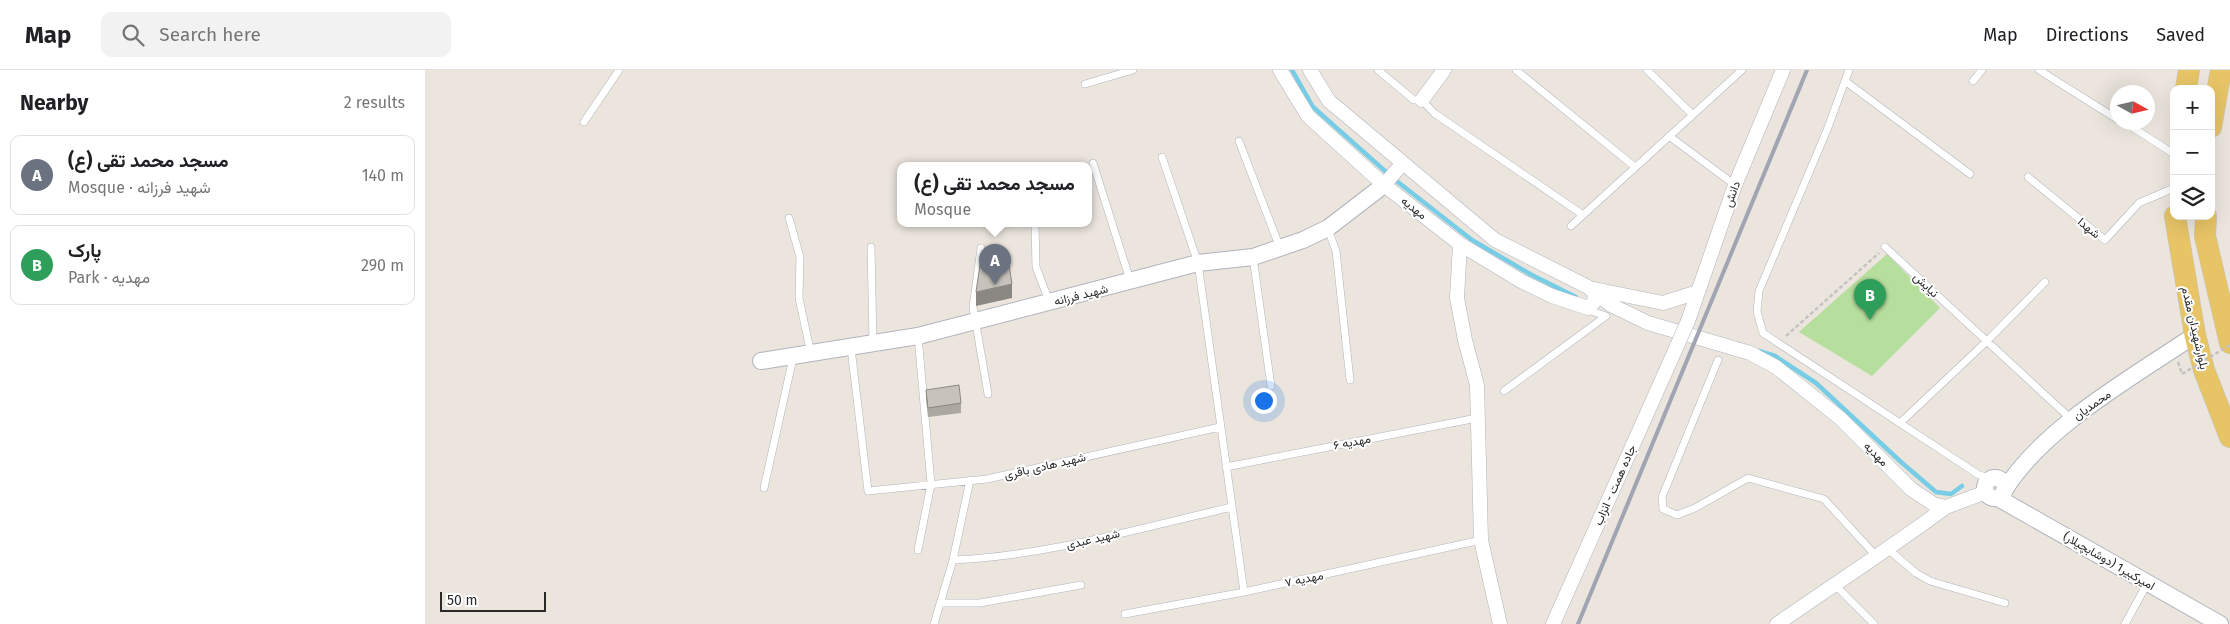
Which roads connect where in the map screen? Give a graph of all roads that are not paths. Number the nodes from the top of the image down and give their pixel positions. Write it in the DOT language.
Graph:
graph roads {
  1 [pos="619,70"];
  2 [pos="1133,70"];
  3 [pos="1280,70"];
  4 [pos="1310,70"];
  5 [pos="1378,70"];
  6 [pos="1444,70"];
  7 [pos="1516,70"];
  8 [pos="1647,70"];
  9 [pos="1742,70"];
  10 [pos="1783,70"];
  11 [pos="1849,70"];
  12 [pos="1982,70"];
  13 [pos="2039,70"];
  14 [pos="2189,70"];
  15 [pos="2221,70"];
  16 [pos="1845,81"];
  17 [pos="1973,81"];
  18 [pos="1085,84"];
  19 [pos="2186,85"];
  20 [pos="1422,100"];
  21 [pos="2215,104"];
  22 [pos="1693,114"];
  23 [pos="2110,115"];
  24 [pos="584,122"];
  25 [pos="2136,130"];
  26 [pos="1669,136"];
  27 [pos="1239,141"];
  28 [pos="2170,151"];
  29 [pos="1162,157"];
  30 [pos="1093,163"];
  31 [pos="1403,164"];
  32 [pos="1635,167"];
  33 [pos="1970,174"];
  34 [pos="2028,177"];
  35 [pos="1735,184"];
  36 [pos="1384,185"];
  37 [pos="2170,190"];
  38 [pos="1583,214"];
  39 [pos="789,218"];
  40 [pos="2176,220"];
  41 [pos="2206,220"];
  42 [pos="1571,226"];
  43 [pos="1035,227"];
  44 [pos="1328,228"];
  45 [pos="1460,244"];
  46 [pos="871,246"];
  47 [pos="981,248"];
  48 [pos="1280,248"];
  49 [pos="1885,248"];
  50 [pos="1253,257"];
  51 [pos="1198,263"];
  52 [pos="1130,282"];
  53 [pos="2045,282"];
  54 [pos="1592,290"];
  55 [pos="1698,292"];
  56 [pos="1050,302"];
  57 [pos="1580,307"];
  58 [pos="2227,314"];
  59 [pos="1688,321"];
  60 [pos="976,322"];
  61 [pos="2195,335"];
  62 [pos="918,336"];
  63 [pos="1987,341"];
  64 [pos="873,344"];
  65 [pos="2230,344"];
  66 [pos="851,348"];
  67 [pos="811,355"];
  68 [pos="793,358"];
  69 [pos="1718,360"];
  70 [pos="761,361"];
  71 [pos="1350,380"];
  72 [pos="1271,386"];
  73 [pos="1504,391"];
  74 [pos="988,394"];
  75 [pos="1477,418"];
  76 [pos="2071,419"];
  77 [pos="1900,423"];
  78 [pos="1220,427"];
  79 [pos="2230,437"];
  80 [pos="1226,467"];
  81 [pos="970,480"];
  82 [pos="931,484"];
  83 [pos="764,488"];
  84 [pos="1996,490"];
  85 [pos="1232,507"];
  86 [pos="1946,507"];
  87 [pos="1481,540"];
  88 [pos="918,550"];
  89 [pos="1883,553"];
  90 [pos="953,560"];
  91 [pos="2147,583"];
  92 [pos="1833,584"];
  93 [pos="1081,585"];
  94 [pos="1244,592"];
  95 [pos="941,602"];
  96 [pos="2005,603"];
  97 [pos="1125,614"];
  98 [pos="934,624"];
  99 [pos="1500,624"];
  100 [pos="1553,624"];
  101 [pos="1777,624"];
  102 [pos="1874,624"];
  103 [pos="2125,624"];
  104 [pos="2220,624"];
  1 -- 24 [label="lane"];
  2 -- 18 [label="lane"];
  3 -- 36 [label="street, مهدیه"];
  4 -- 31 [label="street"];
  5 -- 20 [label="lane"];
  6 -- 20 [label="street"];
  7 -- 32 [label="lane"];
  8 -- 22 [label="lane"];
  9 -- 22 [label="lane"];
  10 -- 35 [label="street, دانش"];
  11 -- 16 [label="lane"];
  12 -- 17 [label="lane"];
  13 -- 23 [label="lane"];
  14 -- 19 [label="main road"];
  15 -- 21 [label="main road"];
  16 -- 33 [label="lane"];
  16 -- 77 [label="lane"];
  20 -- 38 [label="lane"];
  22 -- 26 [label="lane"];
  25 -- 28 [label="lane"];
  26 -- 32 [label="lane"];
  26 -- 35 [label="lane"];
  27 -- 48 [label="lane"];
  29 -- 51 [label="lane"];
  30 -- 52 [label="lane"];
  31 -- 36 [label="street"];
  31 -- 54 [label="street"];
  32 -- 38 [label="lane"];
  34 -- 37 [label="lane, شهدا"];
  35 -- 55 [label="street, دانش"];
  36 -- 44 [label="street, شهید فرزانه"];
  36 -- 45 [label="street, مهدیه"];
  38 -- 42 [label="lane"];
  39 -- 67 [label="lane"];
  40 -- 61 [label="main road, بلوارشهیدان مقدم"];
  41 -- 58 [label="main road"];
  43 -- 56 [label="lane"];
  44 -- 48 [label="street, شهید فرزانه"];
  44 -- 71 [label="lane"];
  45 -- 57 [label="street, مهدیه"];
  45 -- 75 [label="street"];
  46 -- 64 [label="lane"];
  47 -- 60 [label="lane"];
  48 -- 50 [label="street, شهید فرزانه"];
  49 -- 63 [label="lane, نیایش"];
  50 -- 51 [label="street, شهید فرزانه"];
  50 -- 72 [label="lane"];
  51 -- 52 [label="street, شهید فرزانه"];
  51 -- 78 [label="lane"];
  52 -- 56 [label="street, شهید فرزانه"];
  53 -- 63 [label="lane"];
  54 -- 55 [label="street"];
  54 -- 57 [label="street"];
  54 -- 86 [label="street, مهدیه"];
  55 -- 59 [label="street, دانش"];
  56 -- 60 [label="street, شهید فرزانه"];
  57 -- 73 [label="lane"];
  58 -- 65 [label="main road"];
  59 -- 100 [label="street, جاده همت - انزاب, bridge"];
  60 -- 62 [label="street, شهید فرزانه"];
  60 -- 74 [label="lane"];
  61 -- 76 [label="street, محمدیان"];
  61 -- 79 [label="main road, بلوارشهیدان مقدم"];
  62 -- 64 [label="street, شهید فرزانه"];
  62 -- 82 [label="lane"];
  63 -- 76 [label="lane, نیایش"];
  63 -- 77 [label="lane"];
  64 -- 66 [label="street, شهید فرزانه"];
  66 -- 67 [label="street, شهید فرزانه"];
  66 -- 82 [label="lane, شهید هادی باقری"];
  67 -- 68 [label="street, شهید فرزانه"];
  68 -- 70 [label="street, شهید فرزانه"];
  68 -- 83 [label="lane"];
  69 -- 89 [label="lane"];
  75 -- 80 [label="lane, مهدیه ۶"];
  75 -- 87 [label="street"];
  76 -- 84 [label="street, محمدیان"];
  77 -- 84 [label="lane"];
  78 -- 80 [label="lane"];
  78 -- 81 [label="lane, شهید هادی باقری"];
  80 -- 85 [label="lane"];
  81 -- 82 [label="lane, شهید هادی باقری"];
  81 -- 90 [label="lane"];
  82 -- 88 [label="lane"];
  84 -- 86 [label="street"];
  84 -- 91 [label="street, امیرکبیر1 (دوشابچیلار)"];
  85 -- 90 [label="lane, شهید عبدی"];
  85 -- 94 [label="lane"];
  86 -- 89 [label="street"];
  87 -- 94 [label="lane, مهدیه ۷"];
  87 -- 99 [label="street"];
  89 -- 92 [label="street"];
  89 -- 96 [label="lane"];
  90 -- 95 [label="lane"];
  91 -- 103 [label="lane"];
  91 -- 104 [label="street, امیرکبیر1 (دوشابچیلار)"];
  92 -- 101 [label="street"];
  92 -- 102 [label="lane"];
  93 -- 95 [label="lane"];
  94 -- 97 [label="lane, مهدیه ۷"];
  95 -- 98 [label="lane"];
}
